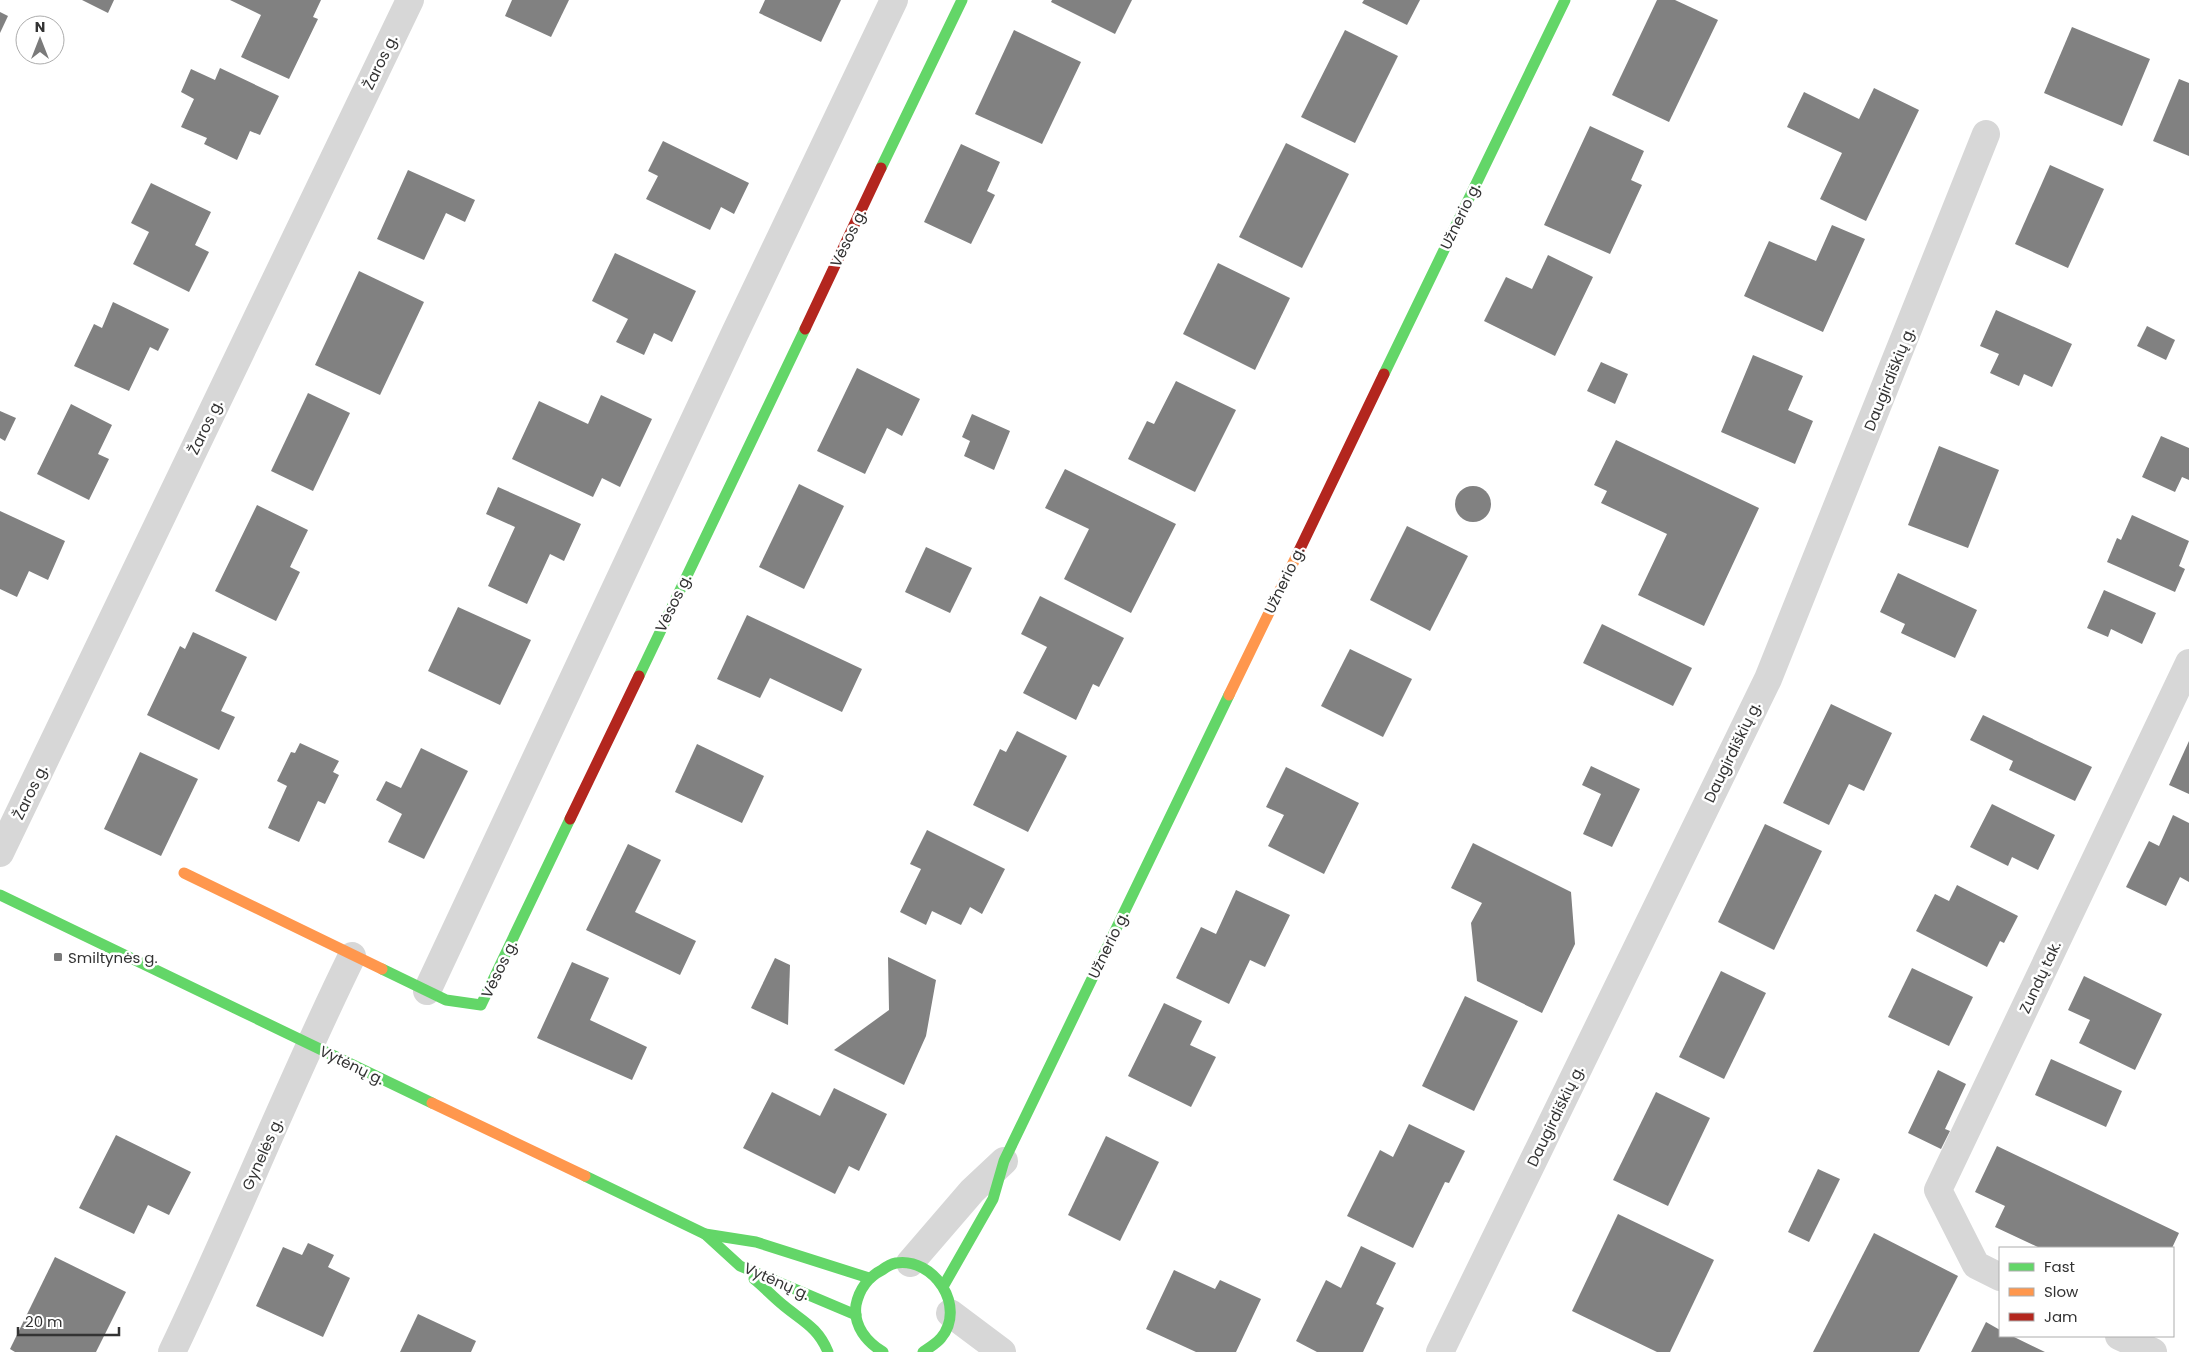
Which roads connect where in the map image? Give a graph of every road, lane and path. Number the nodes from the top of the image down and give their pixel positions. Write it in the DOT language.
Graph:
graph roads {
  1 [pos="410,0"];
  2 [pos="894,0"];
  3 [pos="962,0"];
  4 [pos="1565,0"];
  5 [pos="1986,134"];
  6 [pos="2189,663"];
  7 [pos="0,853"];
  8 [pos="184,873"];
  9 [pos="0,895"];
  10 [pos="352,956"];
  11 [pos="426,991"];
  12 [pos="309,1044"];
  13 [pos="1004,1161"];
  14 [pos="705,1234"];
  15 [pos="910,1263"];
  16 [pos="740,1266"];
  17 [pos="1999,1276"];
  18 [pos="869,1278"];
  19 [pos="944,1285"];
  20 [pos="950,1313"];
  21 [pos="856,1314"];
  22 [pos="2121,1337"];
  23 [pos="930,1351"];
  24 [pos="172,1352"];
  25 [pos="828,1352"];
  26 [pos="883,1352"];
  27 [pos="1002,1352"];
  28 [pos="1440,1352"];
  29 [pos="2153,1352"];
  1 -- 7 [label="street, Žaros g."];
  2 -- 11 [label="street"];
  3 -- 11 [label="street, Vėsos g."];
  4 -- 13 [label="street, Užnerio g."];
  5 -- 28 [label="street, Daugirdiškių g."];
  6 -- 17 [label="street, Zundų tak."];
  8 -- 10 [label="street"];
  9 -- 12 [label="street, Vytėnų g."];
  10 -- 11 [label="street"];
  10 -- 12 [label="street, Gynelės g."];
  12 -- 14 [label="street, Vytėnų g."];
  12 -- 24 [label="street, Gynelės g."];
  13 -- 15 [label="street, Užnerio g."];
  13 -- 19 [label="street, Užnerio g."];
  14 -- 16 [label="street, Vytėnų g."];
  14 -- 18 [label="street, Vytėnų g."];
  15 -- 18 [label="street"];
  15 -- 19 [label="street"];
  16 -- 21 [label="street, Vytėnų g."];
  16 -- 25 [label="street"];
  18 -- 21 [label="street"];
  19 -- 20 [label="street"];
  20 -- 23 [label="street"];
  20 -- 27 [label="street"];
  21 -- 26 [label="street"];
  22 -- 29 [label="street"];
}
